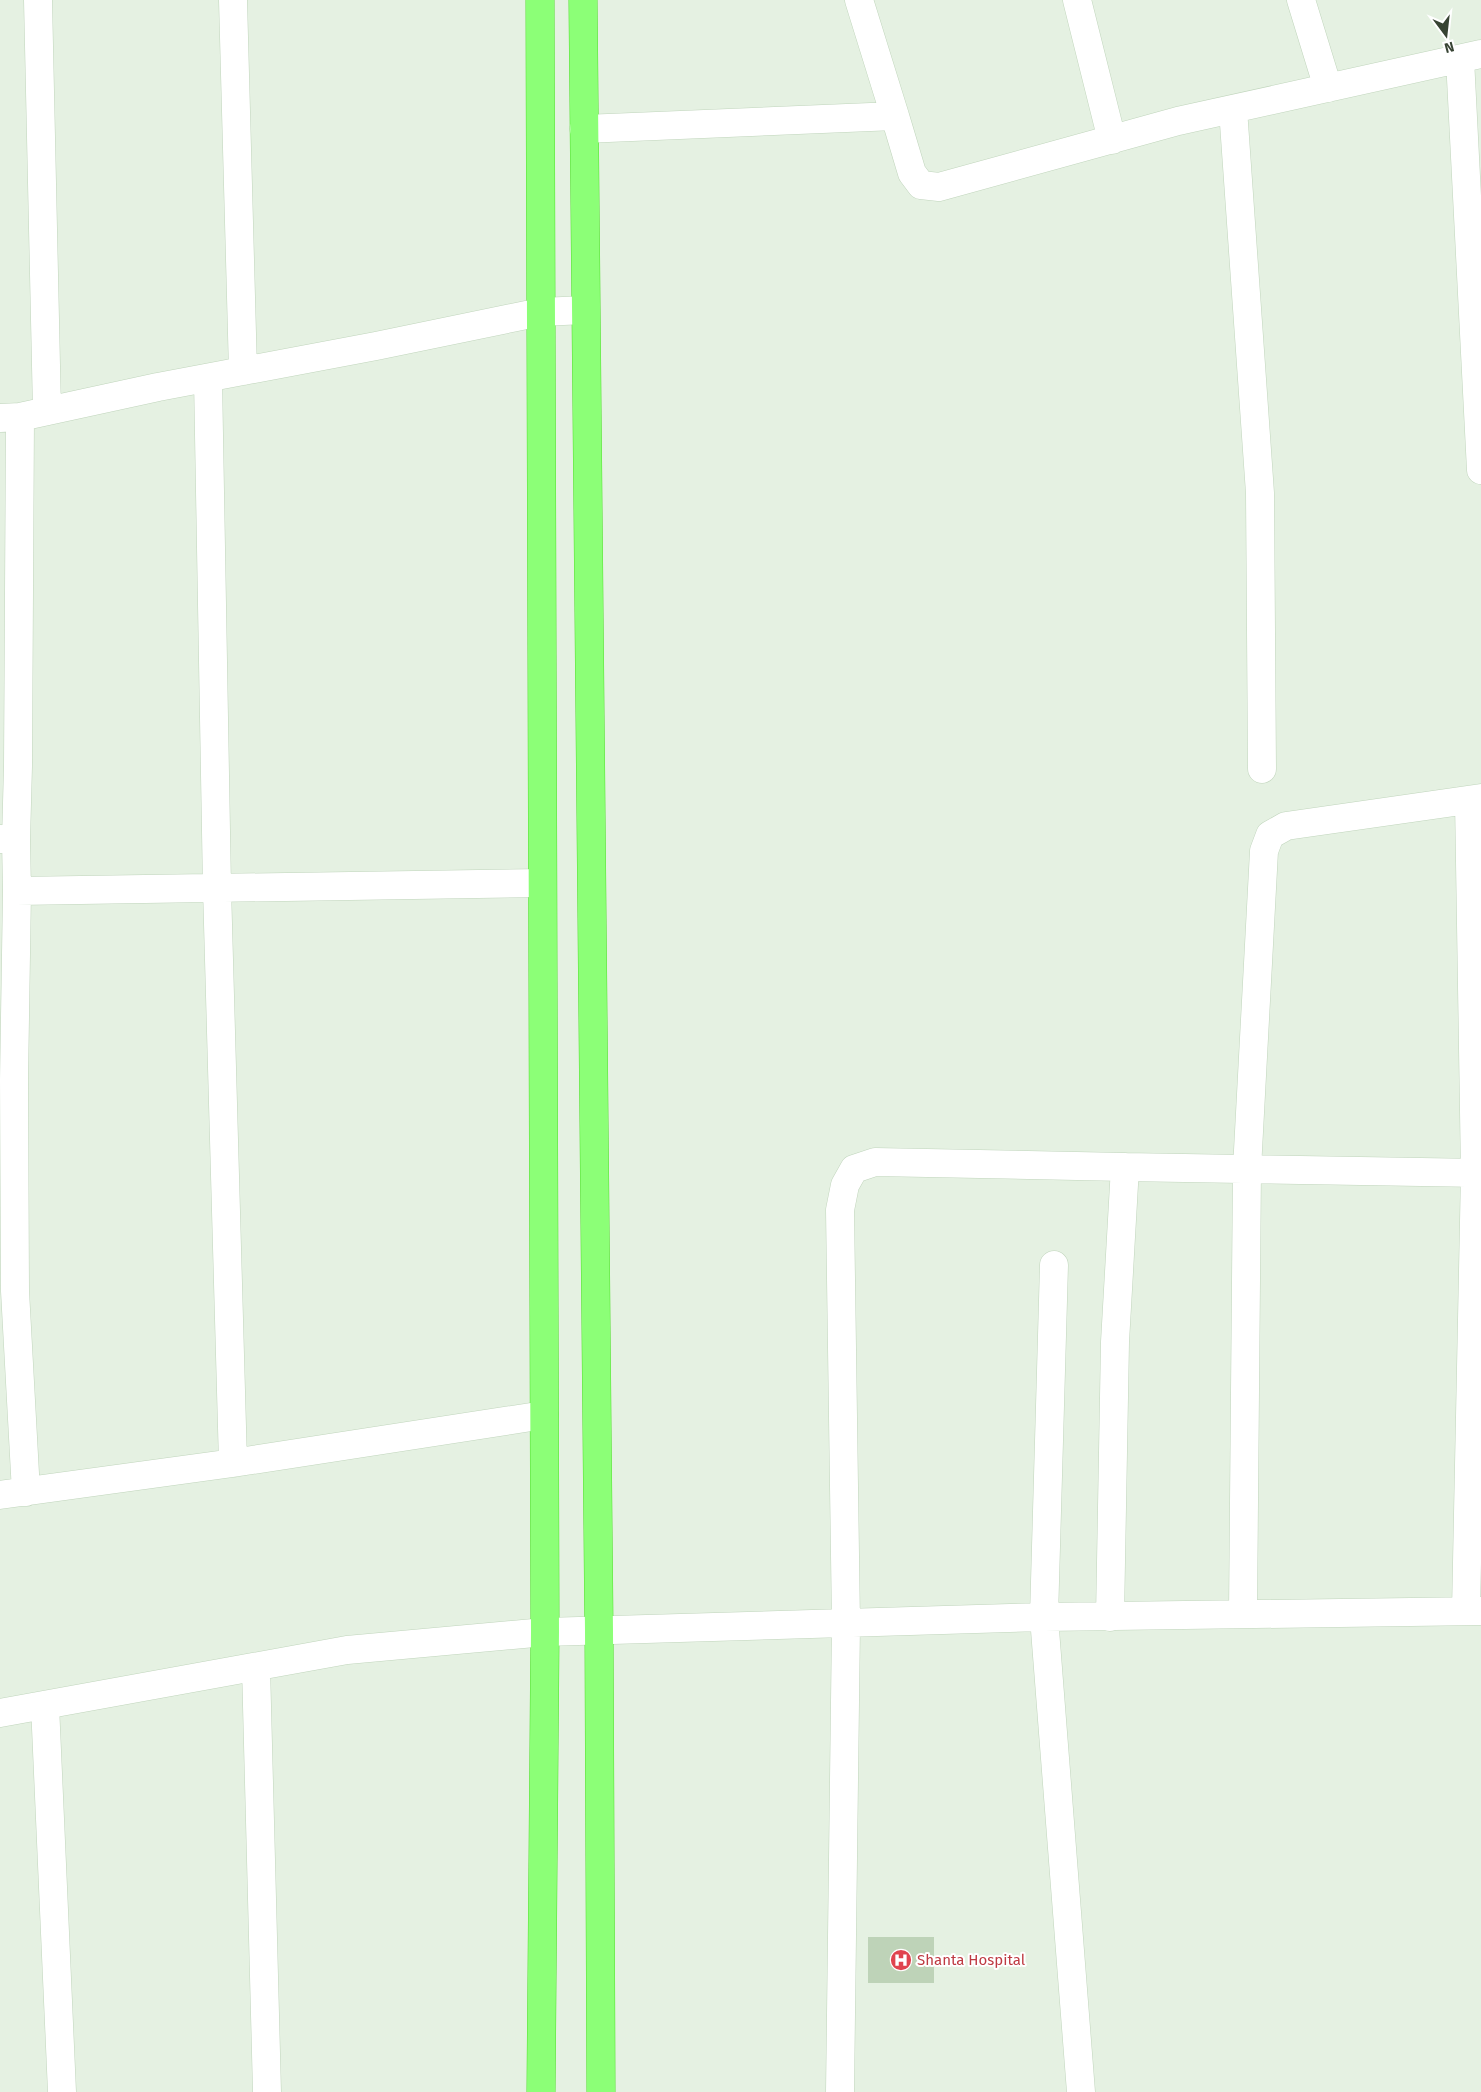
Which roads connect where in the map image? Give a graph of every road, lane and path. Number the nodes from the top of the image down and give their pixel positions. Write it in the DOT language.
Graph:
graph roads {
  1 [pos="38,0"];
  2 [pos="233,0"];
  3 [pos="540,0"];
  4 [pos="583,0"];
  5 [pos="859,0"];
  6 [pos="1077,0"];
  7 [pos="1301,0"];
  8 [pos="1470,56"];
  9 [pos="1328,88"];
  10 [pos="1233,109"];
  11 [pos="894,116"];
  12 [pos="584,129"];
  13 [pos="1112,140"];
  14 [pos="1475,250"];
  15 [pos="585,310"];
  16 [pos="541,312"];
  17 [pos="243,371"];
  18 [pos="208,378"];
  19 [pos="47,411"];
  20 [pos="10,418"];
  21 [pos="1481,453"];
  22 [pos="9,640"];
  23 [pos="1262,769"];
  24 [pos="1475,799"];
  25 [pos="8,839"];
  26 [pos="542,883"];
  27 [pos="216,888"];
  28 [pos="17,891"];
  29 [pos="7,1081"];
  30 [pos="1124,1167"];
  31 [pos="1247,1169"];
  32 [pos="1478,1173"];
  33 [pos="1054,1265"];
  34 [pos="7,1292"];
  35 [pos="544,1415"];
  36 [pos="233,1463"];
  37 [pos="13,1493"];
  38 [pos="1473,1611"];
  39 [pos="1243,1614"];
  40 [pos="1044,1617"];
  41 [pos="1110,1617"];
  42 [pos="846,1624"];
  43 [pos="599,1631"];
  44 [pos="545,1632"];
  45 [pos="256,1667"];
  46 [pos="45,1704"];
  47 [pos="0,1713"];
  48 [pos="62,2092"];
  49 [pos="267,2092"];
  50 [pos="541,2092"];
  51 [pos="601,2092"];
  52 [pos="840,2092"];
  53 [pos="1081,2092"];
  1 -- 19 [label="street"];
  2 -- 17 [label="street"];
  3 -- 16 [label="highway"];
  4 -- 12 [label="highway"];
  5 -- 11 [label="street"];
  6 -- 13 [label="street"];
  7 -- 9 [label="street"];
  8 -- 9 [label="street"];
  8 -- 14 [label="street"];
  9 -- 10 [label="street"];
  10 -- 13 [label="street"];
  10 -- 23 [label="street"];
  11 -- 12 [label="street"];
  11 -- 13 [label="street"];
  12 -- 15 [label="highway"];
  14 -- 21 [label="street"];
  15 -- 16 [label="street"];
  15 -- 43 [label="highway"];
  16 -- 17 [label="street"];
  16 -- 26 [label="highway"];
  17 -- 18 [label="street"];
  18 -- 19 [label="street"];
  18 -- 27 [label="street"];
  19 -- 20 [label="street"];
  20 -- 22 [label="street"];
  22 -- 25 [label="street"];
  24 -- 31 [label="street"];
  24 -- 32 [label="street"];
  25 -- 28 [label="street"];
  26 -- 27 [label="street"];
  26 -- 35 [label="highway"];
  27 -- 28 [label="street"];
  27 -- 36 [label="street"];
  28 -- 29 [label="street"];
  29 -- 34 [label="street"];
  30 -- 31 [label="street"];
  30 -- 41 [label="street"];
  30 -- 42 [label="street"];
  31 -- 32 [label="street"];
  31 -- 39 [label="street"];
  32 -- 38 [label="street"];
  33 -- 40 [label="street"];
  34 -- 37 [label="street"];
  35 -- 36 [label="street"];
  35 -- 44 [label="highway"];
  36 -- 37 [label="street"];
  38 -- 39 [label="street"];
  39 -- 41 [label="street"];
  40 -- 41 [label="street"];
  40 -- 42 [label="street"];
  40 -- 53 [label="street"];
  42 -- 43 [label="street"];
  42 -- 52 [label="street"];
  43 -- 44 [label="street"];
  43 -- 51 [label="highway"];
  44 -- 45 [label="street"];
  44 -- 50 [label="highway"];
  45 -- 46 [label="street"];
  45 -- 49 [label="street"];
  46 -- 47 [label="street"];
  46 -- 48 [label="street"];
}
